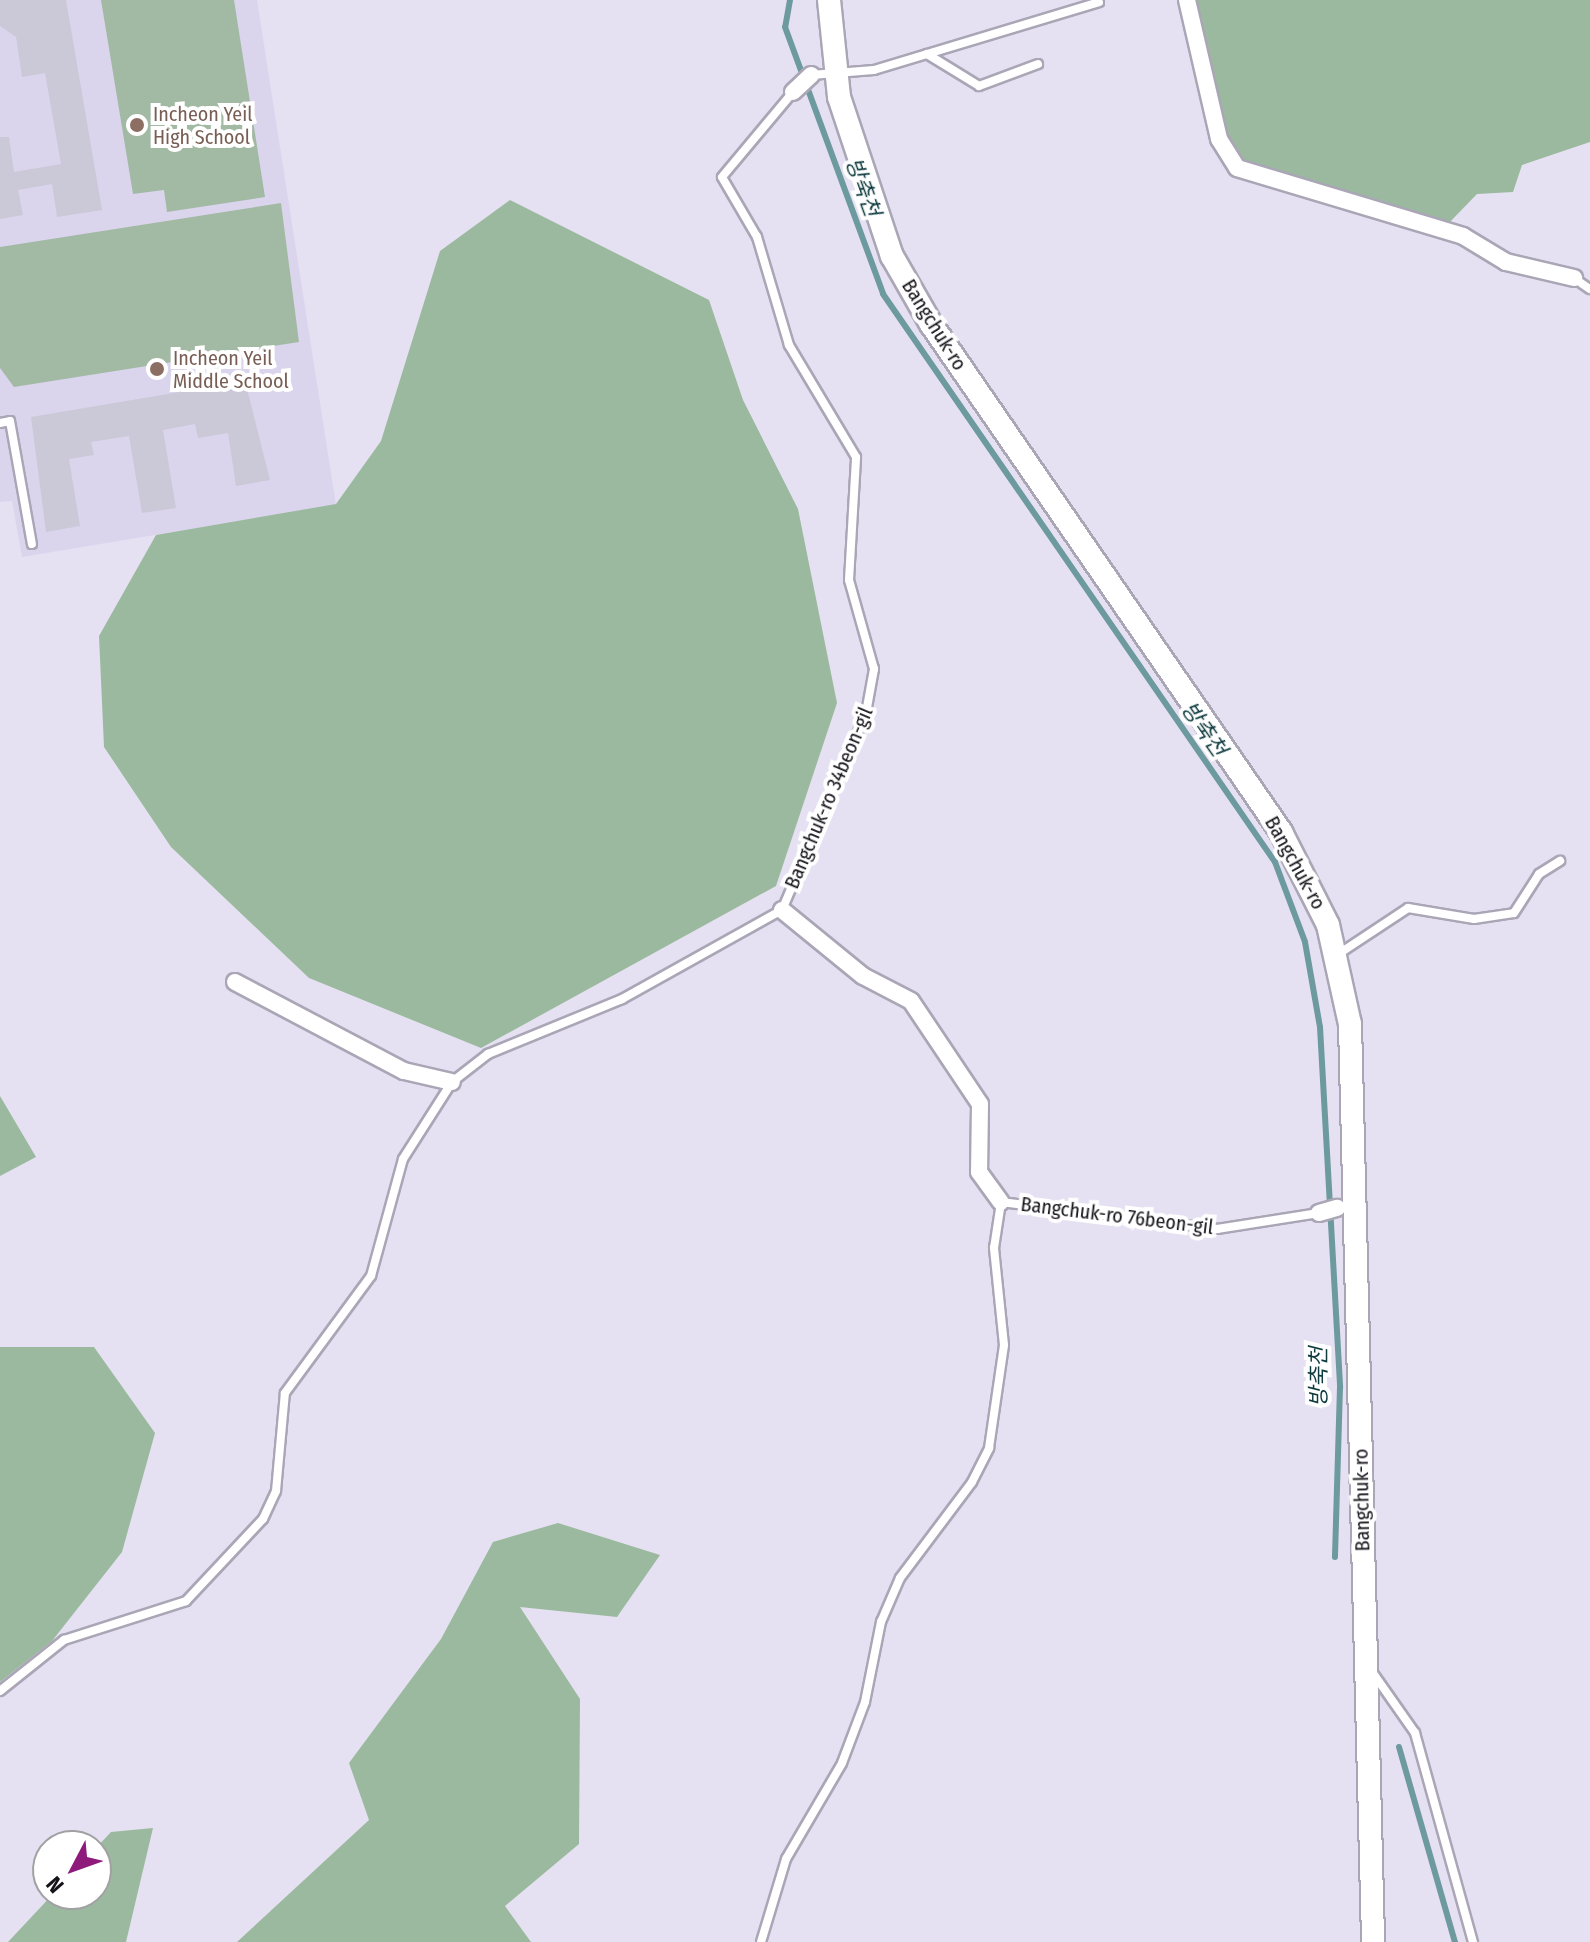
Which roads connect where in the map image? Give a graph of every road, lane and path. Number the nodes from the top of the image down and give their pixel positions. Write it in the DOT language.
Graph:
graph roads {
  1 [pos="829,0"];
  2 [pos="1187,0"];
  3 [pos="1099,2"];
  4 [pos="927,54"];
  5 [pos="1038,64"];
  6 [pos="836,73"];
  7 [pos="811,75"];
  8 [pos="793,92"];
  9 [pos="1574,278"];
  10 [pos="1590,289"];
  11 [pos="0,423"];
  12 [pos="32,544"];
  13 [pos="1560,861"];
  14 [pos="782,910"];
  15 [pos="1337,956"];
  16 [pos="235,982"];
  17 [pos="452,1082"];
  18 [pos="1001,1202"];
  19 [pos="1346,1203"];
  20 [pos="1319,1213"];
  21 [pos="1366,1663"];
  22 [pos="0,1691"];
  23 [pos="761,1942"];
  24 [pos="1373,1942"];
  25 [pos="1473,1942"];
  1 -- 6 [label="street, Bangchuk-ro"];
  2 -- 9 [label="street"];
  3 -- 4 [label="lane, Bangchuk-ro 34beon-gil"];
  4 -- 5 [label="lane"];
  4 -- 6 [label="lane, Bangchuk-ro 34beon-gil"];
  6 -- 7 [label="lane, Bangchuk-ro 34beon-gil"];
  6 -- 15 [label="street, Bangchuk-ro"];
  7 -- 8 [label="street, Bangchuk-ro 34beon-gil"];
  8 -- 14 [label="lane, Bangchuk-ro 34beon-gil"];
  9 -- 10 [label="lane"];
  11 -- 12 [label="lane"];
  13 -- 15 [label="lane"];
  14 -- 17 [label="lane, Bangchuk-ro 34beon-gil"];
  14 -- 18 [label="street"];
  15 -- 19 [label="street, Bangchuk-ro"];
  16 -- 17 [label="street"];
  17 -- 22 [label="lane, Bangchuk-ro 34beon-gil"];
  18 -- 20 [label="lane, Bangchuk-ro 76beon-gil"];
  18 -- 23 [label="lane, Bangchuk-ro 76beon-gil"];
  19 -- 20 [label="street, Bangchuk-ro 76beon-gil"];
  19 -- 21 [label="street, Bangchuk-ro"];
  21 -- 24 [label="street, Bangchuk-ro"];
  21 -- 25 [label="lane"];
}
